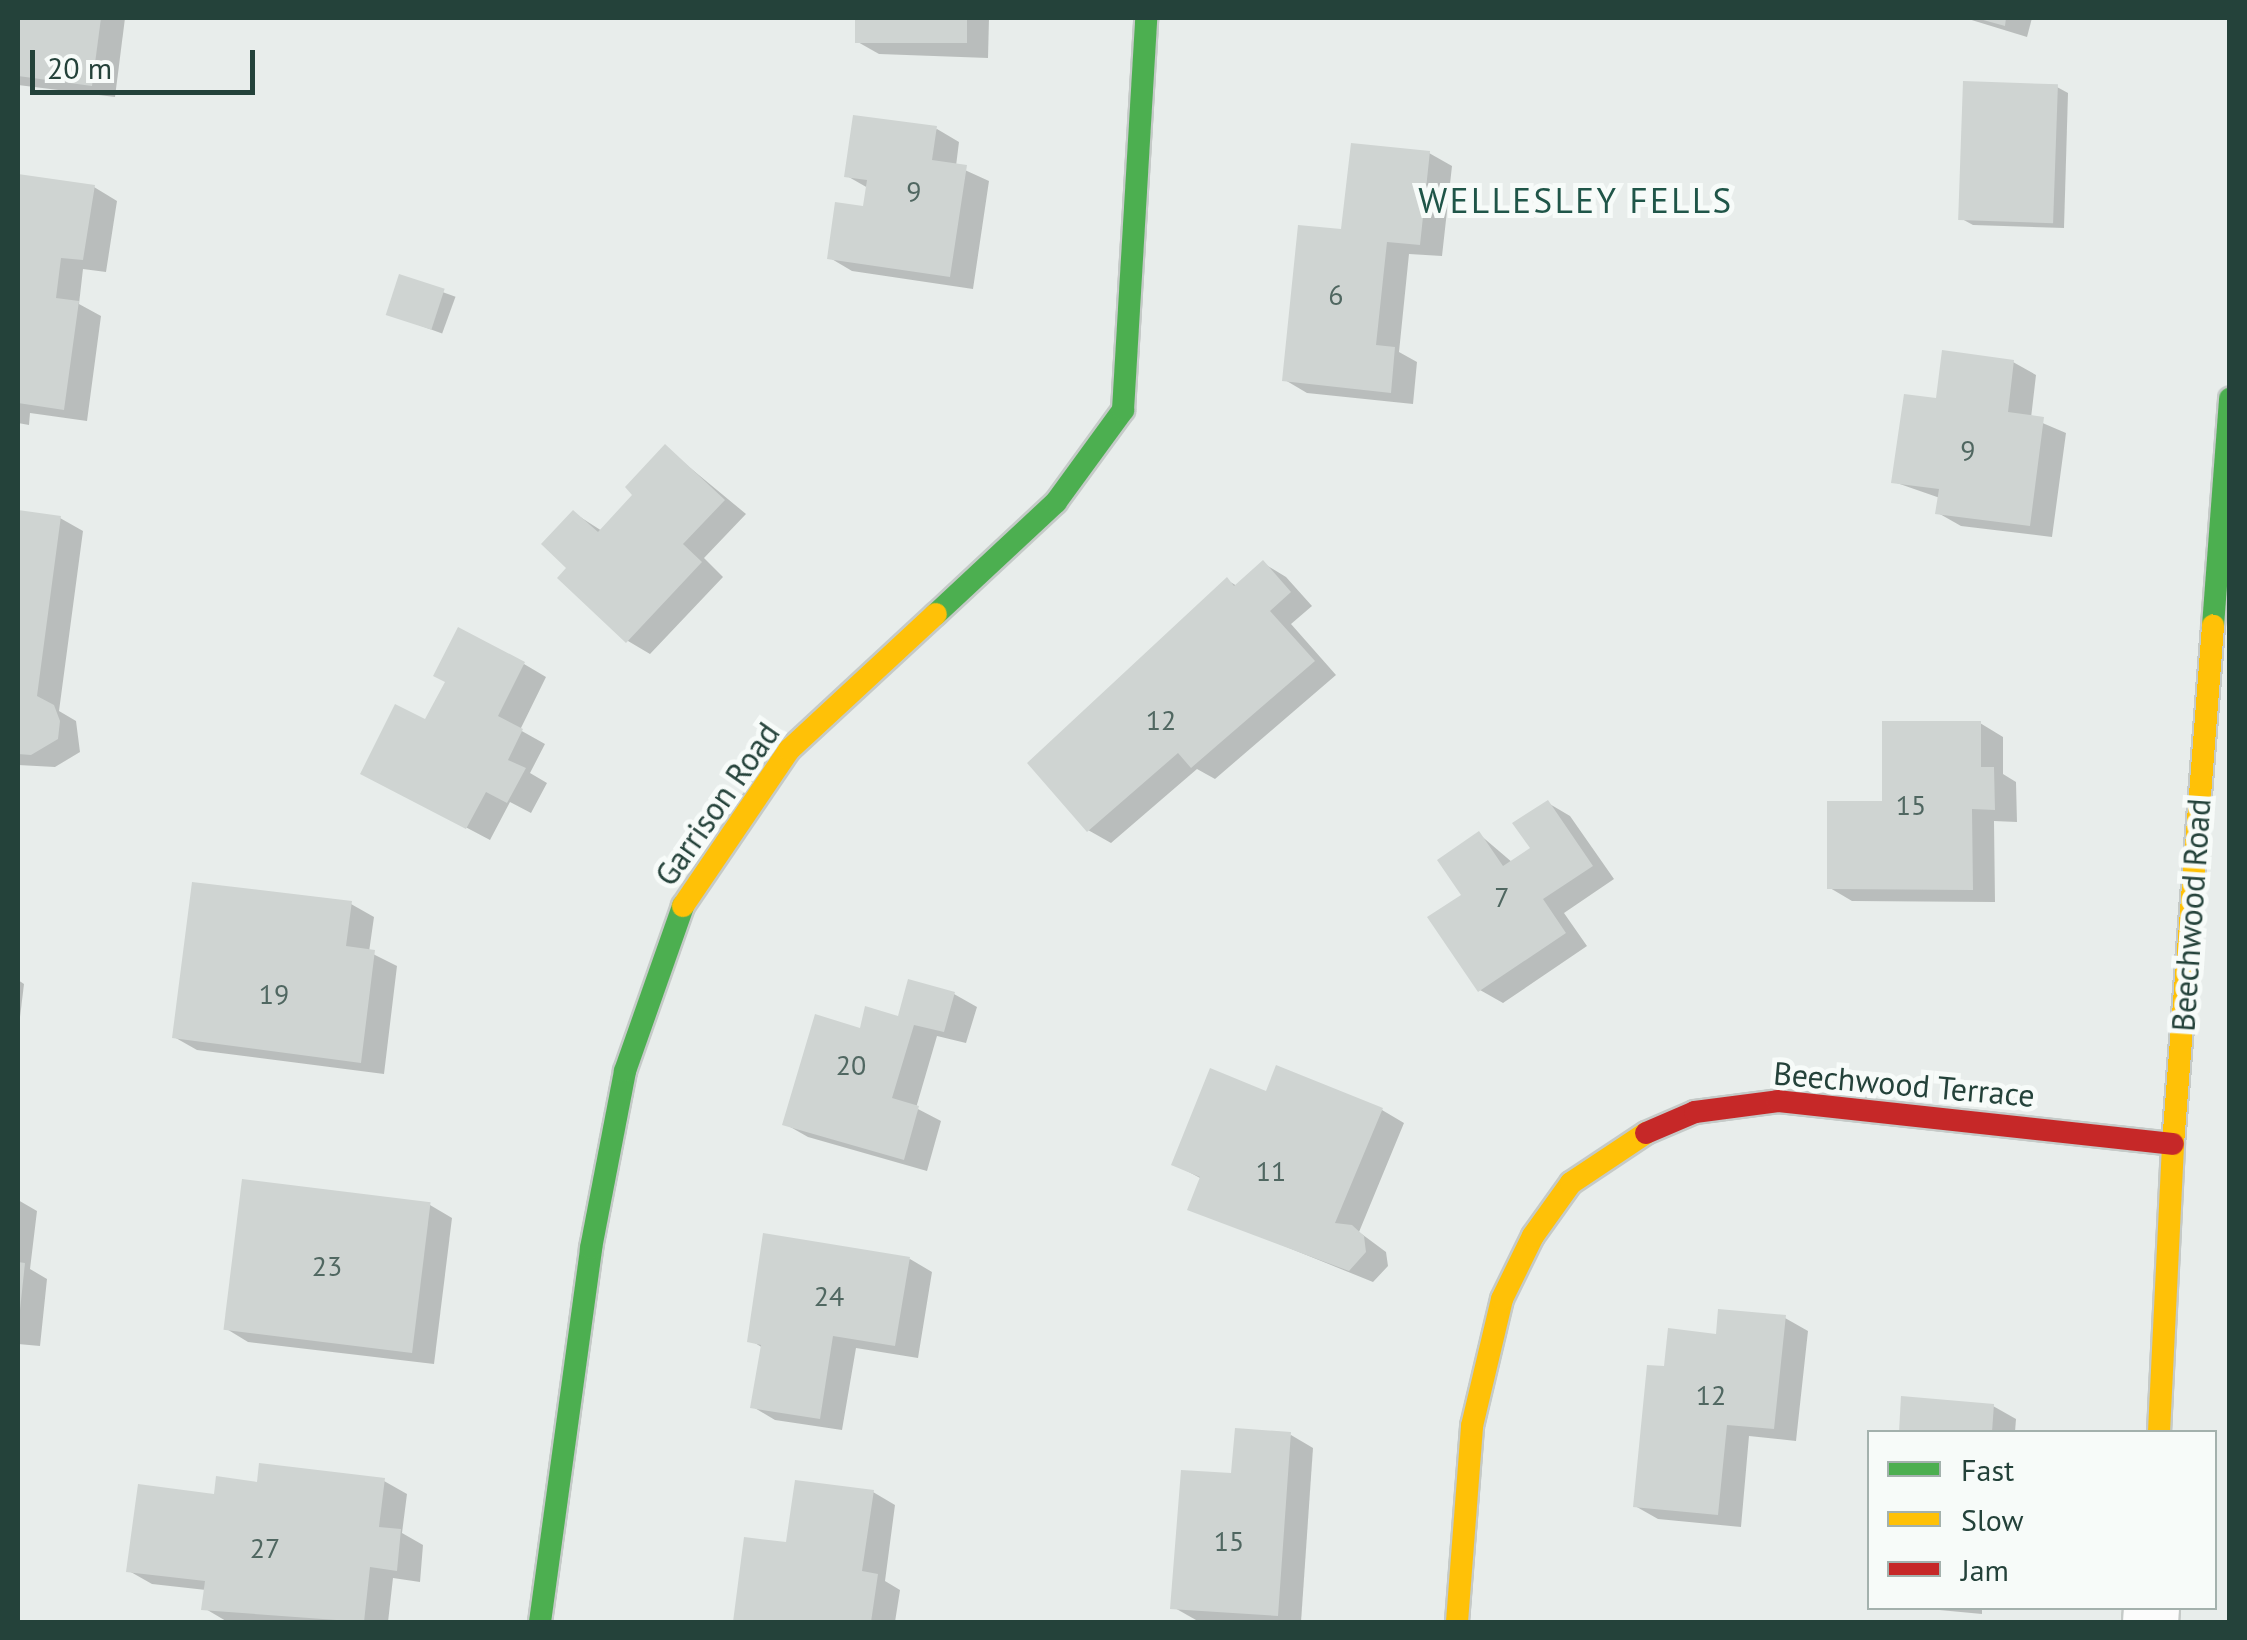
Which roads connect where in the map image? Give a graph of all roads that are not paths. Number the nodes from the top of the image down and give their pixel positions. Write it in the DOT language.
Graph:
graph roads {
  1 [pos="1146,18"];
  2 [pos="2230,399"];
  3 [pos="2174,1144"];
  4 [pos="2159,1430"];
  5 [pos="540,1622"];
  6 [pos="1457,1622"];
  1 -- 5 [label="street, Garrison Road"];
  2 -- 3 [label="street, Beechwood Road"];
  3 -- 4 [label="street, Beechwood Road"];
  3 -- 6 [label="street, Beechwood Terrace"];
}
